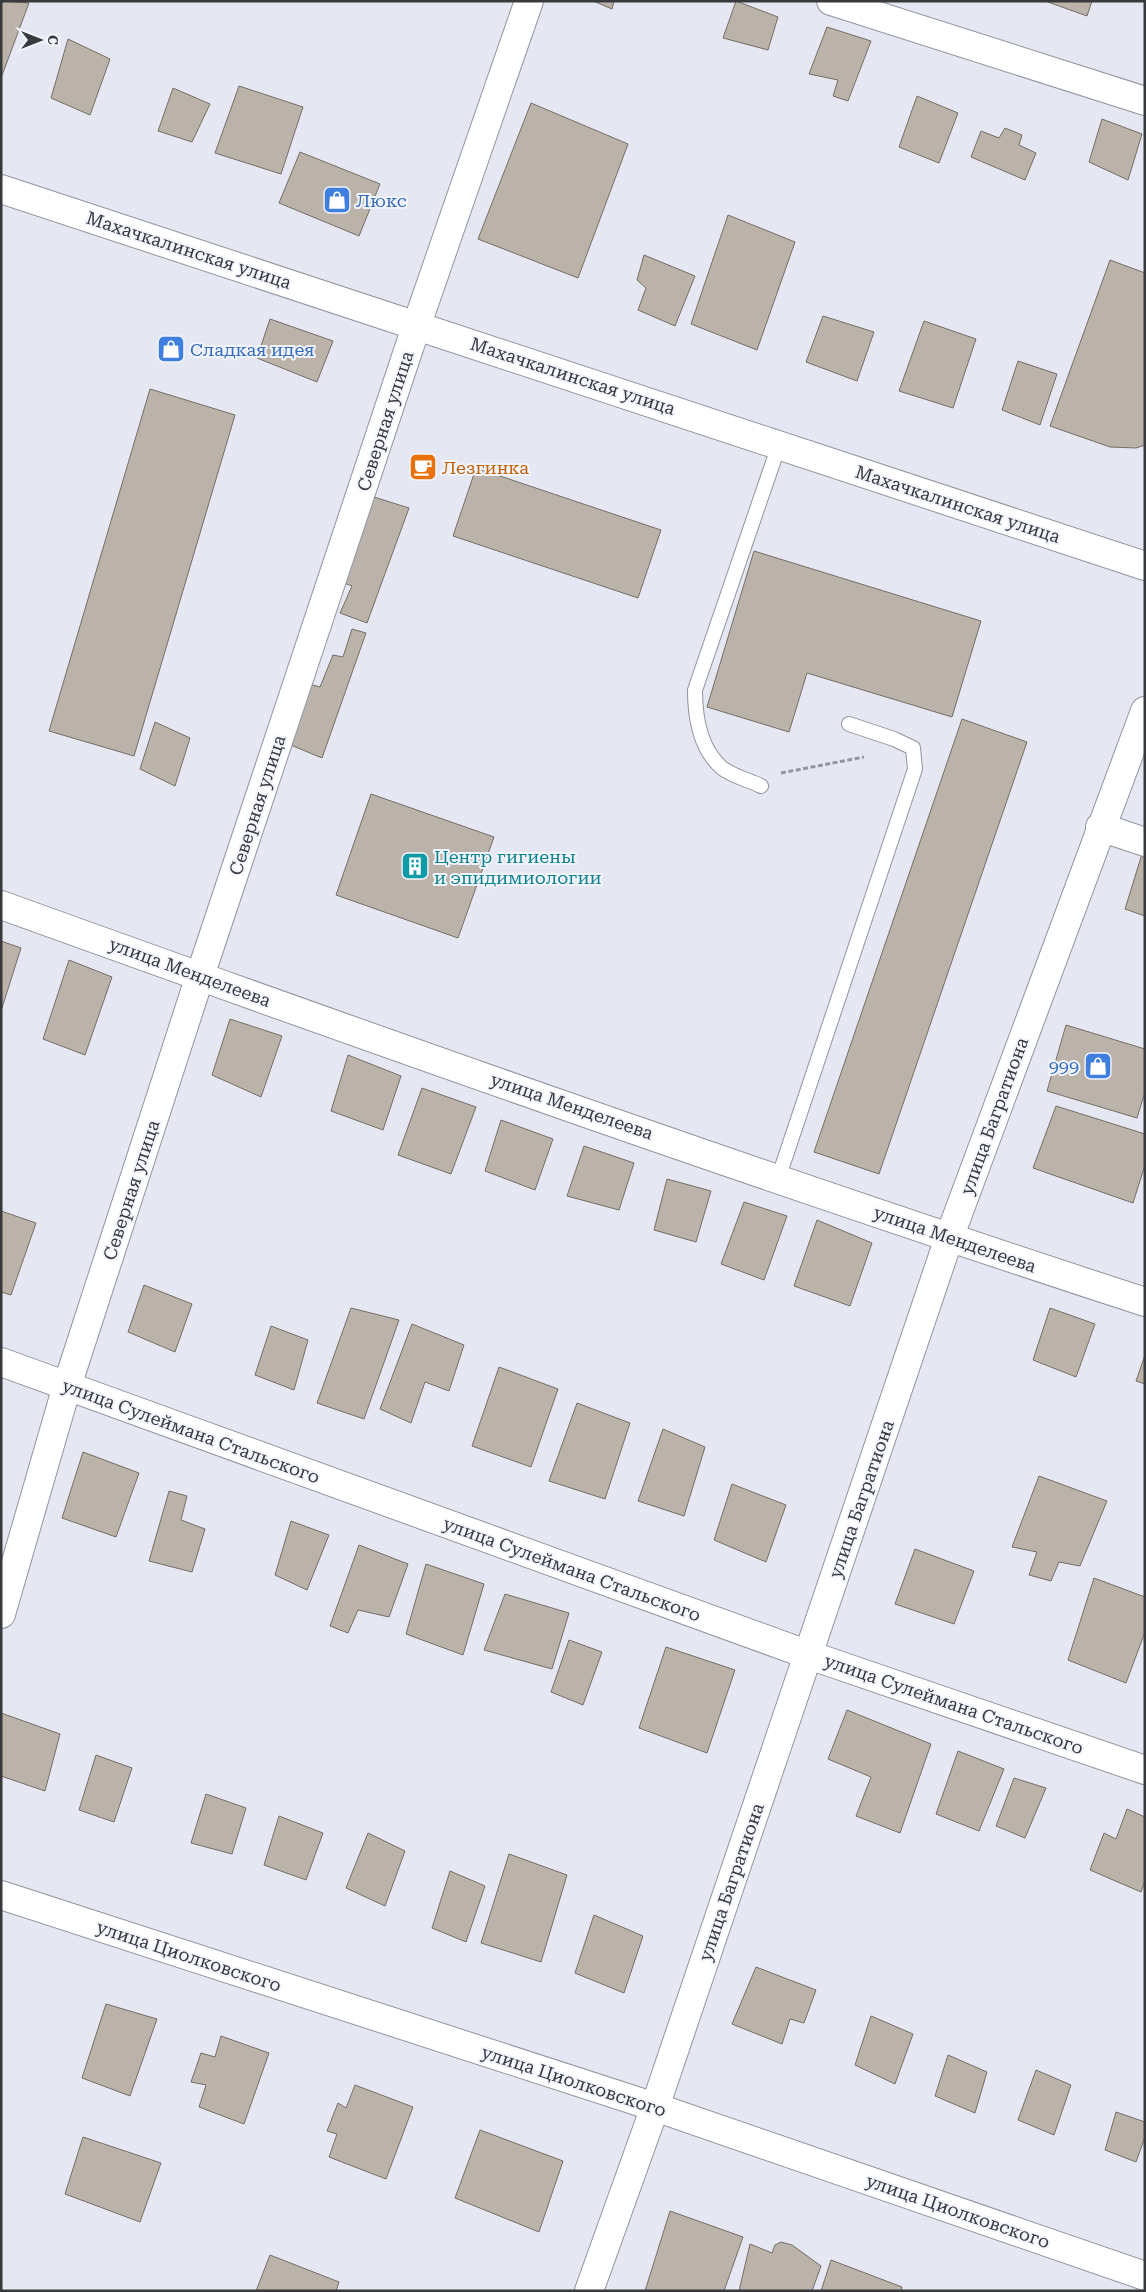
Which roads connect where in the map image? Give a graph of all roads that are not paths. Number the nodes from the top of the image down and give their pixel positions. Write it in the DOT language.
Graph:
graph roads {
  1 [pos="529,1"];
  2 [pos="831,1"];
  3 [pos="1145,101"];
  4 [pos="1,189"];
  5 [pos="417,324"];
  6 [pos="780,445"];
  7 [pos="1145,566"];
  8 [pos="1145,711"];
  9 [pos="849,724"];
  10 [pos="761,786"];
  11 [pos="1100,827"];
  12 [pos="1145,842"];
  13 [pos="1,905"];
  14 [pos="200,976"];
  15 [pos="778,1178"];
  16 [pos="949,1238"];
  17 [pos="1145,1302"];
  18 [pos="1,1362"];
  19 [pos="67,1386"];
  20 [pos="1,1614"];
  21 [pos="809,1655"];
  22 [pos="1145,1770"];
  23 [pos="1,1895"];
  24 [pos="654,2107"];
  25 [pos="1145,2276"];
  26 [pos="589,2291"];
  1 -- 5 [label="street, Северная улица"];
  2 -- 3 [label="street"];
  4 -- 5 [label="street, Махачкалинская улица"];
  5 -- 6 [label="street, Махачкалинская улица"];
  5 -- 14 [label="street, Северная улица"];
  6 -- 7 [label="street, Махачкалинская улица"];
  6 -- 10 [label="lane"];
  8 -- 11 [label="street, улица Багратиона"];
  9 -- 15 [label="lane"];
  11 -- 12 [label="street"];
  11 -- 16 [label="street, улица Багратиона"];
  13 -- 14 [label="street, улица Менделеева"];
  14 -- 15 [label="street, улица Менделеева"];
  14 -- 19 [label="street, Северная улица"];
  15 -- 16 [label="street, улица Менделеева"];
  16 -- 17 [label="street, улица Менделеева"];
  16 -- 21 [label="street, улица Багратиона"];
  18 -- 19 [label="street, улица Сулеймана Стальского"];
  19 -- 20 [label="street, Северная улица"];
  19 -- 21 [label="street, улица Сулеймана Стальского"];
  21 -- 22 [label="street, улица Сулеймана Стальского"];
  21 -- 24 [label="street, улица Багратиона"];
  23 -- 24 [label="street, улица Циолковского"];
  24 -- 25 [label="street, улица Циолковского"];
  24 -- 26 [label="street, улица Багратиона"];
}
